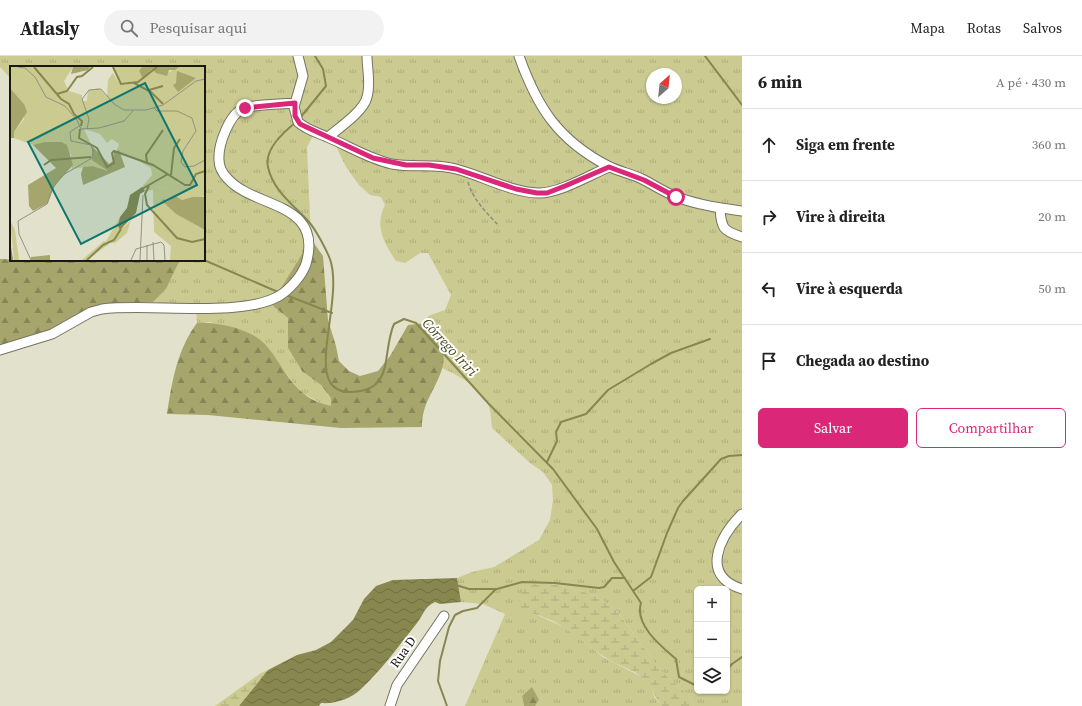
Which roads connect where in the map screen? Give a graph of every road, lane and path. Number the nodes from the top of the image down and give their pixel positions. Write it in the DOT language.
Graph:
graph roads {
  1 [pos="298,56"];
  2 [pos="367,56"];
  3 [pos="519,56"];
  4 [pos="295,107"];
  5 [pos="328,137"];
  6 [pos="609,167"];
  7 [pos="466,172"];
  8 [pos="720,208"];
  9 [pos="742,211"];
  10 [pos="499,226"];
  11 [pos="742,238"];
  12 [pos="0,350"];
  13 [pos="742,514"];
  14 [pos="742,589"];
  15 [pos="444,616"];
  16 [pos="390,706"];
  1 -- 4 [label="street"];
  2 -- 5 [label="street"];
  3 -- 6 [label="street"];
  4 -- 5 [label="street"];
  4 -- 12 [label="street"];
  5 -- 7 [label="street"];
  6 -- 7 [label="street"];
  6 -- 8 [label="street"];
  7 -- 10 [label="path"];
  8 -- 9 [label="street"];
  8 -- 11 [label="street"];
  13 -- 14 [label="street"];
  15 -- 16 [label="street, Rua D"];
}
